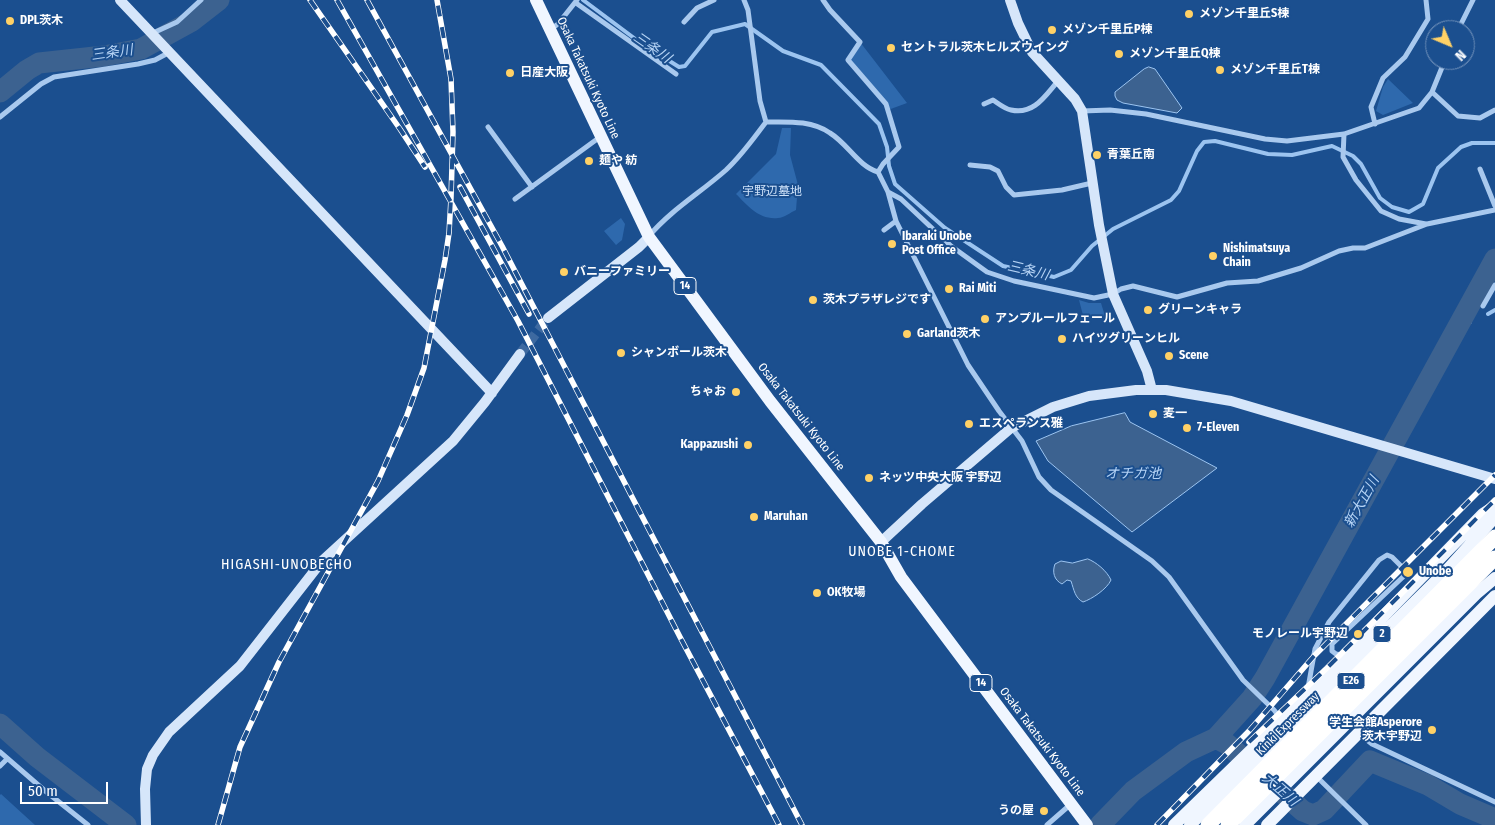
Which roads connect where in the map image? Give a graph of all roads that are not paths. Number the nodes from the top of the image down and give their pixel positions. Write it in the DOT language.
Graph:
graph roads {
  1 [pos="120,0"];
  2 [pos="201,0"];
  3 [pos="536,0"];
  4 [pos="714,0"];
  5 [pos="744,0"];
  6 [pos="823,0"];
  7 [pos="1010,0"];
  8 [pos="1426,0"];
  9 [pos="1473,0"];
  10 [pos="577,2"];
  11 [pos="1463,20"];
  12 [pos="684,22"];
  13 [pos="550,30"];
  14 [pos="155,35"];
  15 [pos="168,50"];
  16 [pos="1441,70"];
  17 [pos="676,74"];
  18 [pos="1058,80"];
  19 [pos="1432,92"];
  20 [pos="984,104"];
  21 [pos="1495,110"];
  22 [pos="1082,111"];
  23 [pos="0,118"];
  24 [pos="766,122"];
  25 [pos="1375,124"];
  26 [pos="488,127"];
  27 [pos="1344,134"];
  28 [pos="600,137"];
  29 [pos="970,165"];
  30 [pos="1480,169"];
  31 [pos="878,172"];
  32 [pos="1093,183"];
  33 [pos="532,186"];
  34 [pos="888,192"];
  35 [pos="515,199"];
  36 [pos="1495,206"];
  37 [pos="1495,210"];
  38 [pos="896,221"];
  39 [pos="1427,224"];
  40 [pos="884,230"];
  41 [pos="649,237"];
  42 [pos="1495,285"];
  43 [pos="1113,294"];
  44 [pos="1483,306"];
  45 [pos="548,318"];
  46 [pos="520,354"];
  47 [pos="1152,390"];
  48 [pos="492,393"];
  49 [pos="1011,428"];
  50 [pos="1495,480"];
  51 [pos="1495,506"];
  52 [pos="1495,517"];
  53 [pos="1495,537"];
  54 [pos="881,542"];
  55 [pos="1495,558"];
  56 [pos="1495,578"];
  57 [pos="1495,596"];
  58 [pos="1345,655"];
  59 [pos="1307,693"];
  60 [pos="1282,720"];
  61 [pos="1357,733"];
  62 [pos="1262,745"];
  63 [pos="0,752"];
  64 [pos="7,759"];
  65 [pos="0,766"];
  66 [pos="1316,776"];
  67 [pos="1221,778"];
  68 [pos="1495,802"];
  69 [pos="1071,804"];
  70 [pos="146,820"];
  71 [pos="1086,823"];
  72 [pos="88,825"];
  73 [pos="1047,825"];
  74 [pos="1174,825"];
  75 [pos="1190,825"];
  76 [pos="1208,825"];
  77 [pos="1228,825"];
  78 [pos="1245,825"];
  79 [pos="1268,825"];
  80 [pos="1366,825"];
  1 -- 14 [label="street"];
  2 -- 14 [label="street"];
  3 -- 13 [label="main road, Osaka Takatsuki Kyoto Line / 14"];
  4 -- 12 [label="street"];
  5 -- 24 [label="street"];
  6 -- 31 [label="street"];
  7 -- 18 [label="street"];
  8 -- 25 [label="street"];
  9 -- 11 [label="street"];
  10 -- 13 [label="street"];
  10 -- 17 [label="street"];
  13 -- 28 [label="main road, Osaka Takatsuki Kyoto Line / 14"];
  14 -- 15 [label="street"];
  15 -- 23 [label="street"];
  15 -- 48 [label="street"];
  16 -- 19 [label="street"];
  18 -- 20 [label="street"];
  18 -- 22 [label="street"];
  19 -- 21 [label="street"];
  19 -- 25 [label="street"];
  22 -- 27 [label="street"];
  22 -- 32 [label="street"];
  24 -- 31 [label="street"];
  24 -- 41 [label="street"];
  25 -- 27 [label="street"];
  26 -- 33 [label="street"];
  27 -- 39 [label="street"];
  28 -- 33 [label="street"];
  28 -- 41 [label="main road, Osaka Takatsuki Kyoto Line / 14"];
  29 -- 32 [label="street"];
  30 -- 36 [label="street"];
  31 -- 34 [label="street"];
  32 -- 43 [label="street"];
  33 -- 35 [label="street"];
  34 -- 38 [label="street"];
  34 -- 43 [label="street"];
  37 -- 39 [label="street"];
  38 -- 40 [label="street"];
  38 -- 49 [label="street"];
  39 -- 43 [label="street"];
  41 -- 45 [label="street"];
  41 -- 54 [label="main road, Osaka Takatsuki Kyoto Line / 14"];
  42 -- 44 [label="street"];
  43 -- 47 [label="street"];
  46 -- 48 [label="street"];
  47 -- 49 [label="street"];
  47 -- 50 [label="street"];
  48 -- 70 [label="street"];
  49 -- 54 [label="street"];
  49 -- 60 [label="street"];
  51 -- 58 [label="main road"];
  52 -- 62 [label="main road, 2"];
  53 -- 76 [label="highway, Kinki Expressway / E26"];
  54 -- 69 [label="main road, Osaka Takatsuki Kyoto Line / 14"];
  55 -- 77 [label="highway, E26"];
  56 -- 78 [label="main road"];
  57 -- 61 [label="main road"];
  58 -- 59 [label="main road"];
  58 -- 59 [label="street"];
  59 -- 60 [label="main road"];
  60 -- 62 [label="main road"];
  61 -- 66 [label="main road"];
  61 -- 68 [label="street"];
  62 -- 67 [label="main road"];
  62 -- 75 [label="main road, 2"];
  63 -- 64 [label="street"];
  64 -- 65 [label="street"];
  64 -- 72 [label="street"];
  66 -- 79 [label="main road"];
  66 -- 80 [label="street"];
  67 -- 74 [label="main road"];
  67 -- 79 [label="main road"];
  69 -- 71 [label="main road, Osaka Takatsuki Kyoto Line / 14"];
  69 -- 73 [label="street"];
}
